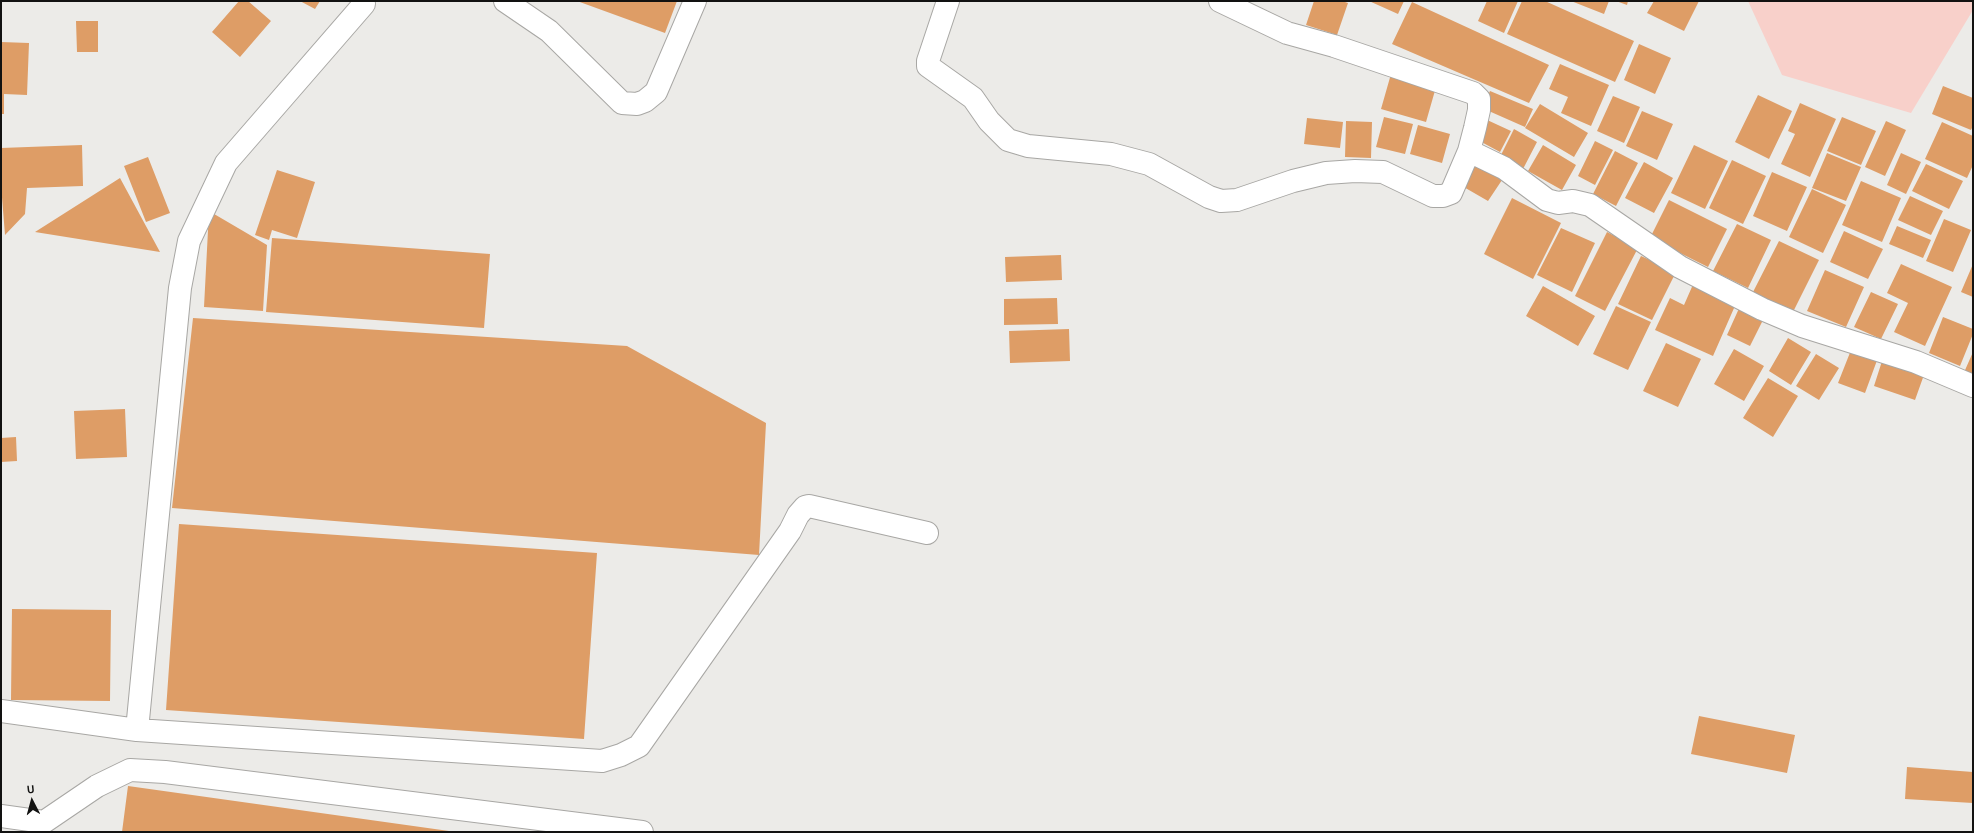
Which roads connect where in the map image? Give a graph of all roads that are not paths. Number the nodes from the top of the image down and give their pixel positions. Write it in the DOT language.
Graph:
graph roads {
  1 [pos="505,1"];
  2 [pos="695,1"];
  3 [pos="948,1"];
  4 [pos="1220,1"];
  5 [pos="364,4"];
  6 [pos="1470,151"];
  7 [pos="1973,386"];
  8 [pos="927,533"];
  9 [pos="1,711"];
  10 [pos="137,730"];
  11 [pos="1,816"];
  12 [pos="44,827"];
  13 [pos="642,832"];
  1 -- 2 [label="street"];
  3 -- 6 [label="street"];
  4 -- 6 [label="street"];
  5 -- 10 [label="street"];
  6 -- 7 [label="street"];
  8 -- 10 [label="street"];
  9 -- 10 [label="street"];
  11 -- 12 [label="street"];
  12 -- 13 [label="street"];
}
